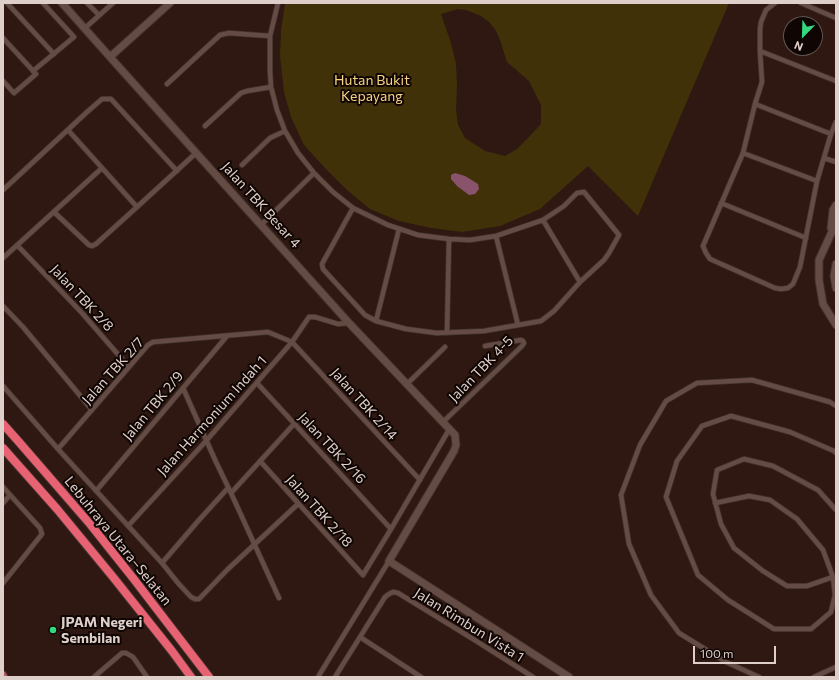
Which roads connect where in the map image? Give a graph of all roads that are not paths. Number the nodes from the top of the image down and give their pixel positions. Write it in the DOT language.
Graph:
graph roads {
  1 [pos="7,3"];
  2 [pos="43,3"];
  3 [pos="62,3"];
  4 [pos="87,3"];
  5 [pos="112,3"];
  6 [pos="170,3"];
  7 [pos="278,3"];
  8 [pos="775,3"];
  9 [pos="801,3"];
  10 [pos="99,15"];
  11 [pos="836,18"];
  12 [pos="85,28"];
  13 [pos="270,36"];
  14 [pos="3,38"];
  15 [pos="760,51"];
  16 [pos="54,54"];
  17 [pos="110,57"];
  18 [pos="33,71"];
  19 [pos="3,81"];
  20 [pos="836,81"];
  21 [pos="167,84"];
  22 [pos="271,87"];
  23 [pos="755,104"];
  24 [pos="836,122"];
  25 [pos="205,126"];
  26 [pos="68,130"];
  27 [pos="285,131"];
  28 [pos="831,134"];
  29 [pos="196,153"];
  30 [pos="743,153"];
  31 [pos="824,158"];
  32 [pos="836,162"];
  33 [pos="242,165"];
  34 [pos="102,168"];
  35 [pos="176,171"];
  36 [pos="314,173"];
  37 [pos="817,180"];
  38 [pos="3,190"];
  39 [pos="722,203"];
  40 [pos="836,205"];
  41 [pos="137,207"];
  42 [pos="353,208"];
  43 [pos="54,212"];
  44 [pos="543,220"];
  45 [pos="836,223"];
  46 [pos="261,225"];
  47 [pos="399,229"];
  48 [pos="496,236"];
  49 [pos="830,236"];
  50 [pos="806,238"];
  51 [pos="449,239"];
  52 [pos="17,245"];
  53 [pos="3,258"];
  54 [pos="836,264"];
  55 [pos="580,282"];
  56 [pos="836,288"];
  57 [pos="3,306"];
  58 [pos="376,321"];
  59 [pos="349,323"];
  60 [pos="518,325"];
  61 [pos="836,325"];
  62 [pos="447,333"];
  63 [pos="227,336"];
  64 [pos="292,342"];
  65 [pos="485,346"];
  66 [pos="445,347"];
  67 [pos="129,367"];
  68 [pos="257,383"];
  69 [pos="407,384"];
  70 [pos="3,386"];
  71 [pos="183,388"];
  72 [pos="836,406"];
  73 [pos="92,410"];
  74 [pos="443,422"];
  75 [pos="3,424"];
  76 [pos="294,424"];
  77 [pos="450,428"];
  78 [pos="206,441"];
  79 [pos="3,448"];
  80 [pos="58,450"];
  81 [pos="836,453"];
  82 [pos="260,461"];
  83 [pos="420,480"];
  84 [pos="3,487"];
  85 [pos="230,490"];
  86 [pos="96,491"];
  87 [pos="10,495"];
  88 [pos="3,503"];
  89 [pos="715,503"];
  90 [pos="298,504"];
  91 [pos="836,510"];
  92 [pos="128,526"];
  93 [pos="391,529"];
  94 [pos="255,544"];
  95 [pos="389,561"];
  96 [pos="162,563"];
  97 [pos="834,577"];
  98 [pos="3,583"];
  99 [pos="279,598"];
  100 [pos="360,637"];
  101 [pos="836,667"];
  102 [pos="94,677"];
  103 [pos="147,677"];
  104 [pos="191,677"];
  105 [pos="209,677"];
  106 [pos="318,677"];
  107 [pos="335,677"];
  108 [pos="421,677"];
  109 [pos="533,677"];
  110 [pos="569,677"];
  111 [pos="759,677"];
  112 [pos="814,677"];
  1 -- 16 [label="street"];
  2 -- 16 [label="street"];
  3 -- 12 [label="street, Jalan TBK Besar 4"];
  4 -- 10 [label="street"];
  5 -- 10 [label="street"];
  6 -- 17 [label="street"];
  7 -- 13 [label="street"];
  8 -- 15 [label="street"];
  9 -- 11 [label="street"];
  10 -- 12 [label="street"];
  12 -- 17 [label="street, Jalan TBK Besar 4"];
  13 -- 21 [label="street"];
  13 -- 22 [label="street"];
  14 -- 18 [label="street"];
  15 -- 20 [label="street"];
  15 -- 23 [label="street"];
  16 -- 18 [label="street"];
  17 -- 29 [label="street, Jalan TBK Besar 4"];
  18 -- 19 [label="street"];
  22 -- 25 [label="street"];
  22 -- 27 [label="street"];
  23 -- 28 [label="street"];
  23 -- 30 [label="street"];
  24 -- 28 [label="street"];
  26 -- 34 [label="street"];
  26 -- 35 [label="street"];
  26 -- 38 [label="street"];
  27 -- 33 [label="street"];
  27 -- 36 [label="street"];
  28 -- 31 [label="street"];
  29 -- 35 [label="street"];
  29 -- 46 [label="street, Jalan TBK Besar 4"];
  30 -- 37 [label="street"];
  30 -- 39 [label="street"];
  31 -- 32 [label="street"];
  31 -- 37 [label="street"];
  34 -- 41 [label="street"];
  34 -- 43 [label="street"];
  35 -- 41 [label="street"];
  36 -- 42 [label="street"];
  36 -- 46 [label="street"];
  37 -- 50 [label="street"];
  39 -- 50 [label="street"];
  39 -- 50 [label="street"];
  40 -- 49 [label="street"];
  41 -- 43 [label="street"];
  42 -- 47 [label="street"];
  42 -- 58 [label="street"];
  43 -- 52 [label="street"];
  44 -- 48 [label="street"];
  44 -- 55 [label="street"];
  44 -- 55 [label="street"];
  45 -- 49 [label="street"];
  46 -- 59 [label="street, Jalan TBK Besar 4"];
  47 -- 51 [label="street"];
  47 -- 58 [label="street"];
  48 -- 51 [label="street"];
  48 -- 60 [label="street"];
  49 -- 61 [label="street"];
  51 -- 62 [label="street"];
  52 -- 53 [label="street"];
  52 -- 67 [label="street, Jalan TBK 2/8"];
  54 -- 56 [label="street"];
  55 -- 60 [label="street"];
  57 -- 73 [label="street"];
  58 -- 62 [label="street"];
  59 -- 64 [label="street, Jalan Harmonium Indah 1"];
  59 -- 69 [label="street, Jalan TBK Besar 4"];
  60 -- 62 [label="street"];
  63 -- 64 [label="street, Jalan TBK 2/7"];
  63 -- 67 [label="street, Jalan TBK 2/7"];
  63 -- 71 [label="street, Jalan TBK 2/9"];
  64 -- 68 [label="street, Jalan Harmonium Indah 1"];
  64 -- 83 [label="street, Jalan TBK 2/14"];
  65 -- 74 [label="street, Jalan TBK 4-5"];
  66 -- 69 [label="street"];
  67 -- 73 [label="street, Jalan TBK 2/7"];
  68 -- 76 [label="street, Jalan TBK 2/16"];
  68 -- 78 [label="street, Jalan Harmonium Indah 1"];
  69 -- 74 [label="street, Jalan TBK Besar 4"];
  70 -- 80 [label="street"];
  71 -- 78 [label="street"];
  71 -- 86 [label="street, Jalan TBK 2/9"];
  72 -- 111 [label="street"];
  73 -- 80 [label="street, Jalan TBK 2/7"];
  74 -- 77 [label="street, Jalan TBK Besar 4"];
  75 -- 105 [label="highway, Lebuhraya Utara–Selatan"];
  76 -- 82 [label="street"];
  76 -- 93 [label="street, Jalan TBK 2/16"];
  77 -- 83 [label="street"];
  77 -- 95 [label="street"];
  78 -- 85 [label="street"];
  78 -- 92 [label="street, Jalan Harmonium Indah 1"];
  79 -- 104 [label="highway, Lebuhraya Utara–Selatan"];
  80 -- 86 [label="street"];
  81 -- 97 [label="street"];
  82 -- 85 [label="street"];
  82 -- 90 [label="street, Jalan TBK 2/18"];
  83 -- 93 [label="street"];
  84 -- 87 [label="street"];
  85 -- 94 [label="street"];
  85 -- 96 [label="street"];
  86 -- 92 [label="street"];
  87 -- 88 [label="street"];
  87 -- 98 [label="street"];
  89 -- 91 [label="street"];
  89 -- 97 [label="street"];
  89 -- 97 [label="street"];
  90 -- 93 [label="street, Jalan TBK 2/18"];
  90 -- 94 [label="street"];
  92 -- 96 [label="street"];
  94 -- 96 [label="street"];
  94 -- 99 [label="street"];
  95 -- 106 [label="street"];
  95 -- 110 [label="street"];
  100 -- 107 [label="street"];
  100 -- 108 [label="street"];
  100 -- 109 [label="street, Jalan Rimbun Vista 1"];
  101 -- 112 [label="street"];
  102 -- 103 [label="street"];
}
